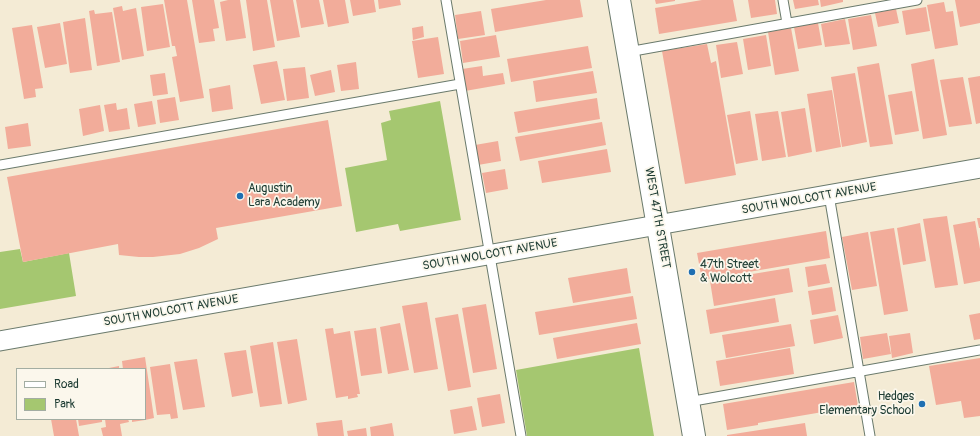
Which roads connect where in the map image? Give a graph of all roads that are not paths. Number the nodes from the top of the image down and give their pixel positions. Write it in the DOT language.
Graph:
graph roads {
  1 [pos="446,0"];
  2 [pos="619,0"];
  3 [pos="783,0"];
  4 [pos="917,0"];
  5 [pos="787,23"];
  6 [pos="628,52"];
  7 [pos="460,84"];
  8 [pos="0,165"];
  9 [pos="980,168"];
  10 [pos="829,195"];
  11 [pos="658,226"];
  12 [pos="490,255"];
  13 [pos="0,341"];
  14 [pos="980,350"];
  15 [pos="859,372"];
  16 [pos="688,402"];
  17 [pos="521,436"];
  18 [pos="694,436"];
  19 [pos="870,436"];
  1 -- 7 [label="lane"];
  2 -- 6 [label="main road, WEST 47TH STREET"];
  3 -- 5 [label="lane"];
  4 -- 5 [label="lane"];
  5 -- 6 [label="lane"];
  6 -- 11 [label="main road, WEST 47TH STREET"];
  7 -- 8 [label="lane"];
  7 -- 12 [label="lane"];
  9 -- 10 [label="street, SOUTH WOLCOTT AVENUE"];
  10 -- 11 [label="street, SOUTH WOLCOTT AVENUE"];
  10 -- 15 [label="lane"];
  11 -- 12 [label="street, SOUTH WOLCOTT AVENUE"];
  11 -- 16 [label="main road, WEST 47TH STREET"];
  12 -- 13 [label="street, SOUTH WOLCOTT AVENUE"];
  12 -- 17 [label="lane"];
  14 -- 15 [label="lane"];
  15 -- 16 [label="lane"];
  15 -- 19 [label="lane"];
  16 -- 18 [label="main road, WEST 47TH STREET"];
}
